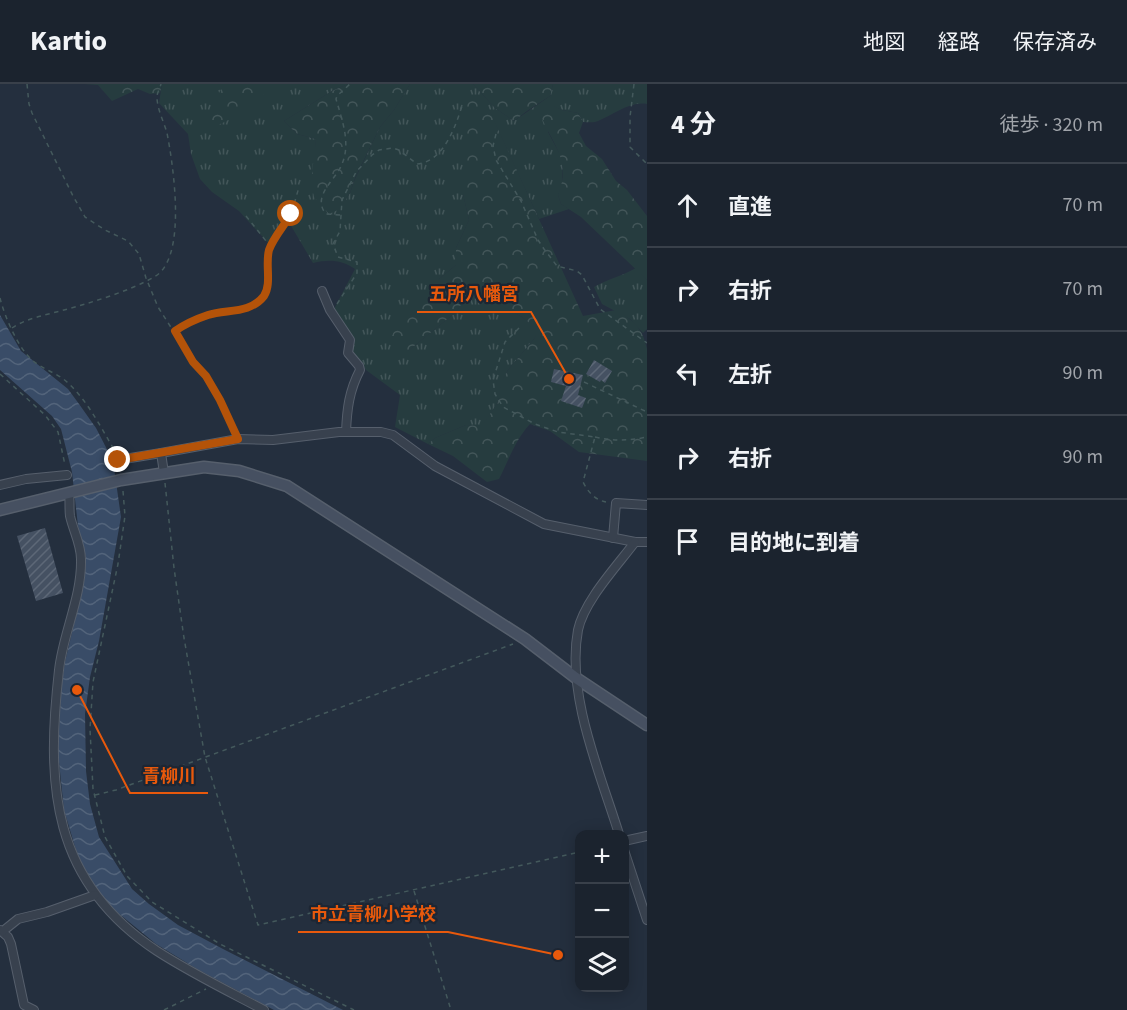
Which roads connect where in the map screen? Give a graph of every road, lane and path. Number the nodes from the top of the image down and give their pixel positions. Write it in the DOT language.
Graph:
graph roads {
  1 [pos="27,84"];
  2 [pos="161,84"];
  3 [pos="350,84"];
  4 [pos="634,84"];
  5 [pos="462,106"];
  6 [pos="496,135"];
  7 [pos="647,164"];
  8 [pos="299,187"];
  9 [pos="341,215"];
  10 [pos="246,216"];
  11 [pos="270,246"];
  12 [pos="147,281"];
  13 [pos="322,291"];
  14 [pos="0,298"];
  15 [pos="332,312"];
  16 [pos="11,328"];
  17 [pos="519,328"];
  18 [pos="175,331"];
  19 [pos="647,343"];
  20 [pos="0,374"];
  21 [pos="584,382"];
  22 [pos="647,412"];
  23 [pos="346,432"];
  24 [pos="595,437"];
  25 [pos="647,437"];
  26 [pos="238,439"];
  27 [pos="161,453"];
  28 [pos="118,460"];
  29 [pos="164,473"];
  30 [pos="67,475"];
  31 [pos="117,481"];
  32 [pos="0,485"];
  33 [pos="73,492"];
  34 [pos="616,503"];
  35 [pos="647,505"];
  36 [pos="0,510"];
  37 [pos="613,538"];
  38 [pos="635,542"];
  39 [pos="647,542"];
  40 [pos="525,639"];
  41 [pos="576,678"];
  42 [pos="647,725"];
  43 [pos="205,757"];
  44 [pos="94,795"];
  45 [pos="619,830"];
  46 [pos="647,836"];
  47 [pos="629,840"];
  48 [pos="575,853"];
  49 [pos="629,865"];
  50 [pos="414,891"];
  51 [pos="95,895"];
  52 [pos="647,920"];
  53 [pos="1,930"];
  54 [pos="215,984"];
  55 [pos="24,1007"];
  56 [pos="34,1010"];
  57 [pos="164,1010"];
  58 [pos="264,1010"];
  59 [pos="354,1010"];
  60 [pos="451,1010"];
  1 -- 12 [label="path"];
  2 -- 12 [label="path"];
  3 -- 9 [label="path"];
  4 -- 7 [label="path"];
  5 -- 9 [label="path"];
  6 -- 19 [label="path"];
  8 -- 11 [label="path"];
  9 -- 15 [label="path"];
  10 -- 11 [label="path"];
  11 -- 18 [label="path"];
  12 -- 16 [label="path"];
  12 -- 18 [label="path"];
  13 -- 15 [label="street"];
  14 -- 16 [label="path"];
  15 -- 23 [label="street"];
  16 -- 28 [label="path"];
  17 -- 24 [label="path"];
  18 -- 26 [label="path"];
  20 -- 30 [label="path"];
  21 -- 22 [label="path"];
  23 -- 26 [label="street"];
  23 -- 37 [label="street"];
  24 -- 25 [label="path"];
  24 -- 34 [label="path"];
  26 -- 27 [label="street"];
  27 -- 28 [label="street"];
  27 -- 29 [label="street"];
  29 -- 31 [label="street"];
  29 -- 40 [label="street"];
  29 -- 43 [label="path"];
  30 -- 32 [label="street"];
  31 -- 33 [label="street"];
  31 -- 44 [label="path"];
  33 -- 36 [label="street"];
  33 -- 51 [label="street"];
  34 -- 35 [label="street"];
  34 -- 37 [label="street"];
  37 -- 38 [label="street"];
  38 -- 39 [label="street"];
  38 -- 41 [label="street"];
  40 -- 41 [label="street"];
  40 -- 43 [label="path"];
  41 -- 42 [label="street"];
  41 -- 45 [label="street"];
  43 -- 44 [label="path"];
  43 -- 50 [label="path"];
  44 -- 59 [label="path"];
  46 -- 47 [label="street"];
  48 -- 50 [label="path"];
  49 -- 52 [label="street"];
  50 -- 60 [label="path"];
  51 -- 53 [label="street"];
  51 -- 54 [label="street"];
  53 -- 55 [label="street"];
  54 -- 57 [label="path"];
  54 -- 58 [label="street"];
  55 -- 56 [label="street"];
}
